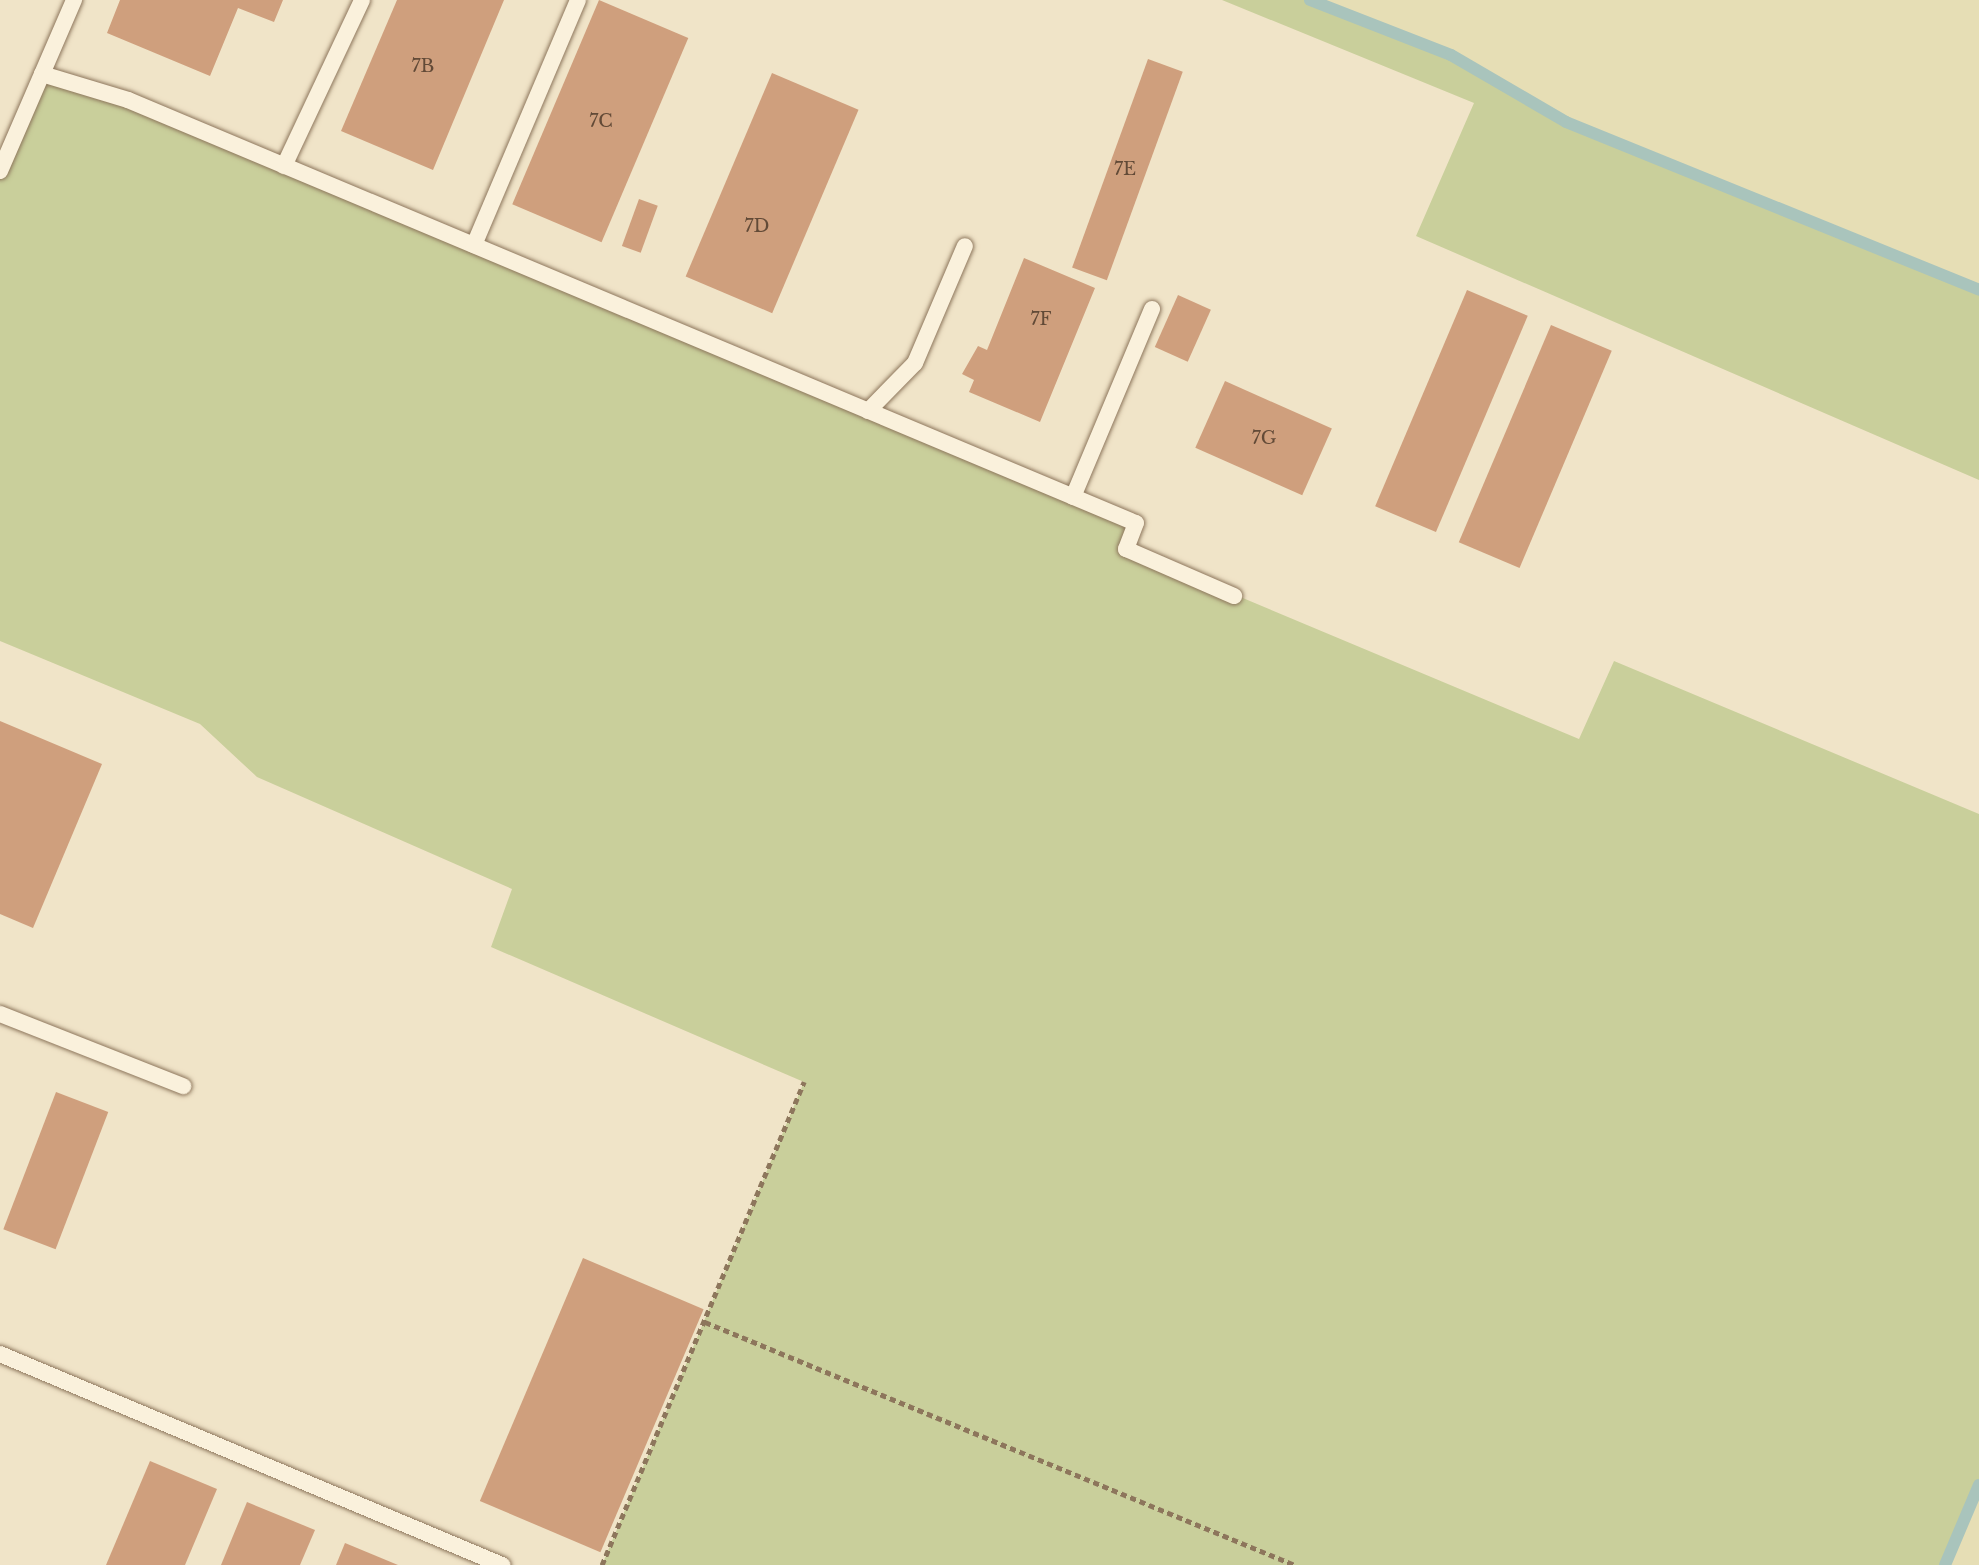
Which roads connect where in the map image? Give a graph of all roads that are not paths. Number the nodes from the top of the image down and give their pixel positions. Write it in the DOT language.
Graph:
graph roads {
  1 [pos="74,0"];
  2 [pos="362,0"];
  3 [pos="578,0"];
  4 [pos="42,74"];
  5 [pos="284,166"];
  6 [pos="0,171"];
  7 [pos="474,245"];
  8 [pos="965,246"];
  9 [pos="1152,309"];
  10 [pos="868,411"];
  11 [pos="1073,497"];
  12 [pos="1234,596"];
  13 [pos="0,1014"];
  14 [pos="183,1086"];
  15 [pos="0,1354"];
  16 [pos="502,1565"];
  1 -- 4 [label="lane"];
  2 -- 5 [label="lane"];
  3 -- 7 [label="lane"];
  4 -- 5 [label="lane"];
  4 -- 6 [label="lane"];
  5 -- 7 [label="lane"];
  7 -- 10 [label="lane"];
  8 -- 10 [label="lane"];
  9 -- 11 [label="lane"];
  10 -- 11 [label="lane"];
  11 -- 12 [label="lane"];
  13 -- 14 [label="lane"];
  15 -- 16 [label="lane"];
}
